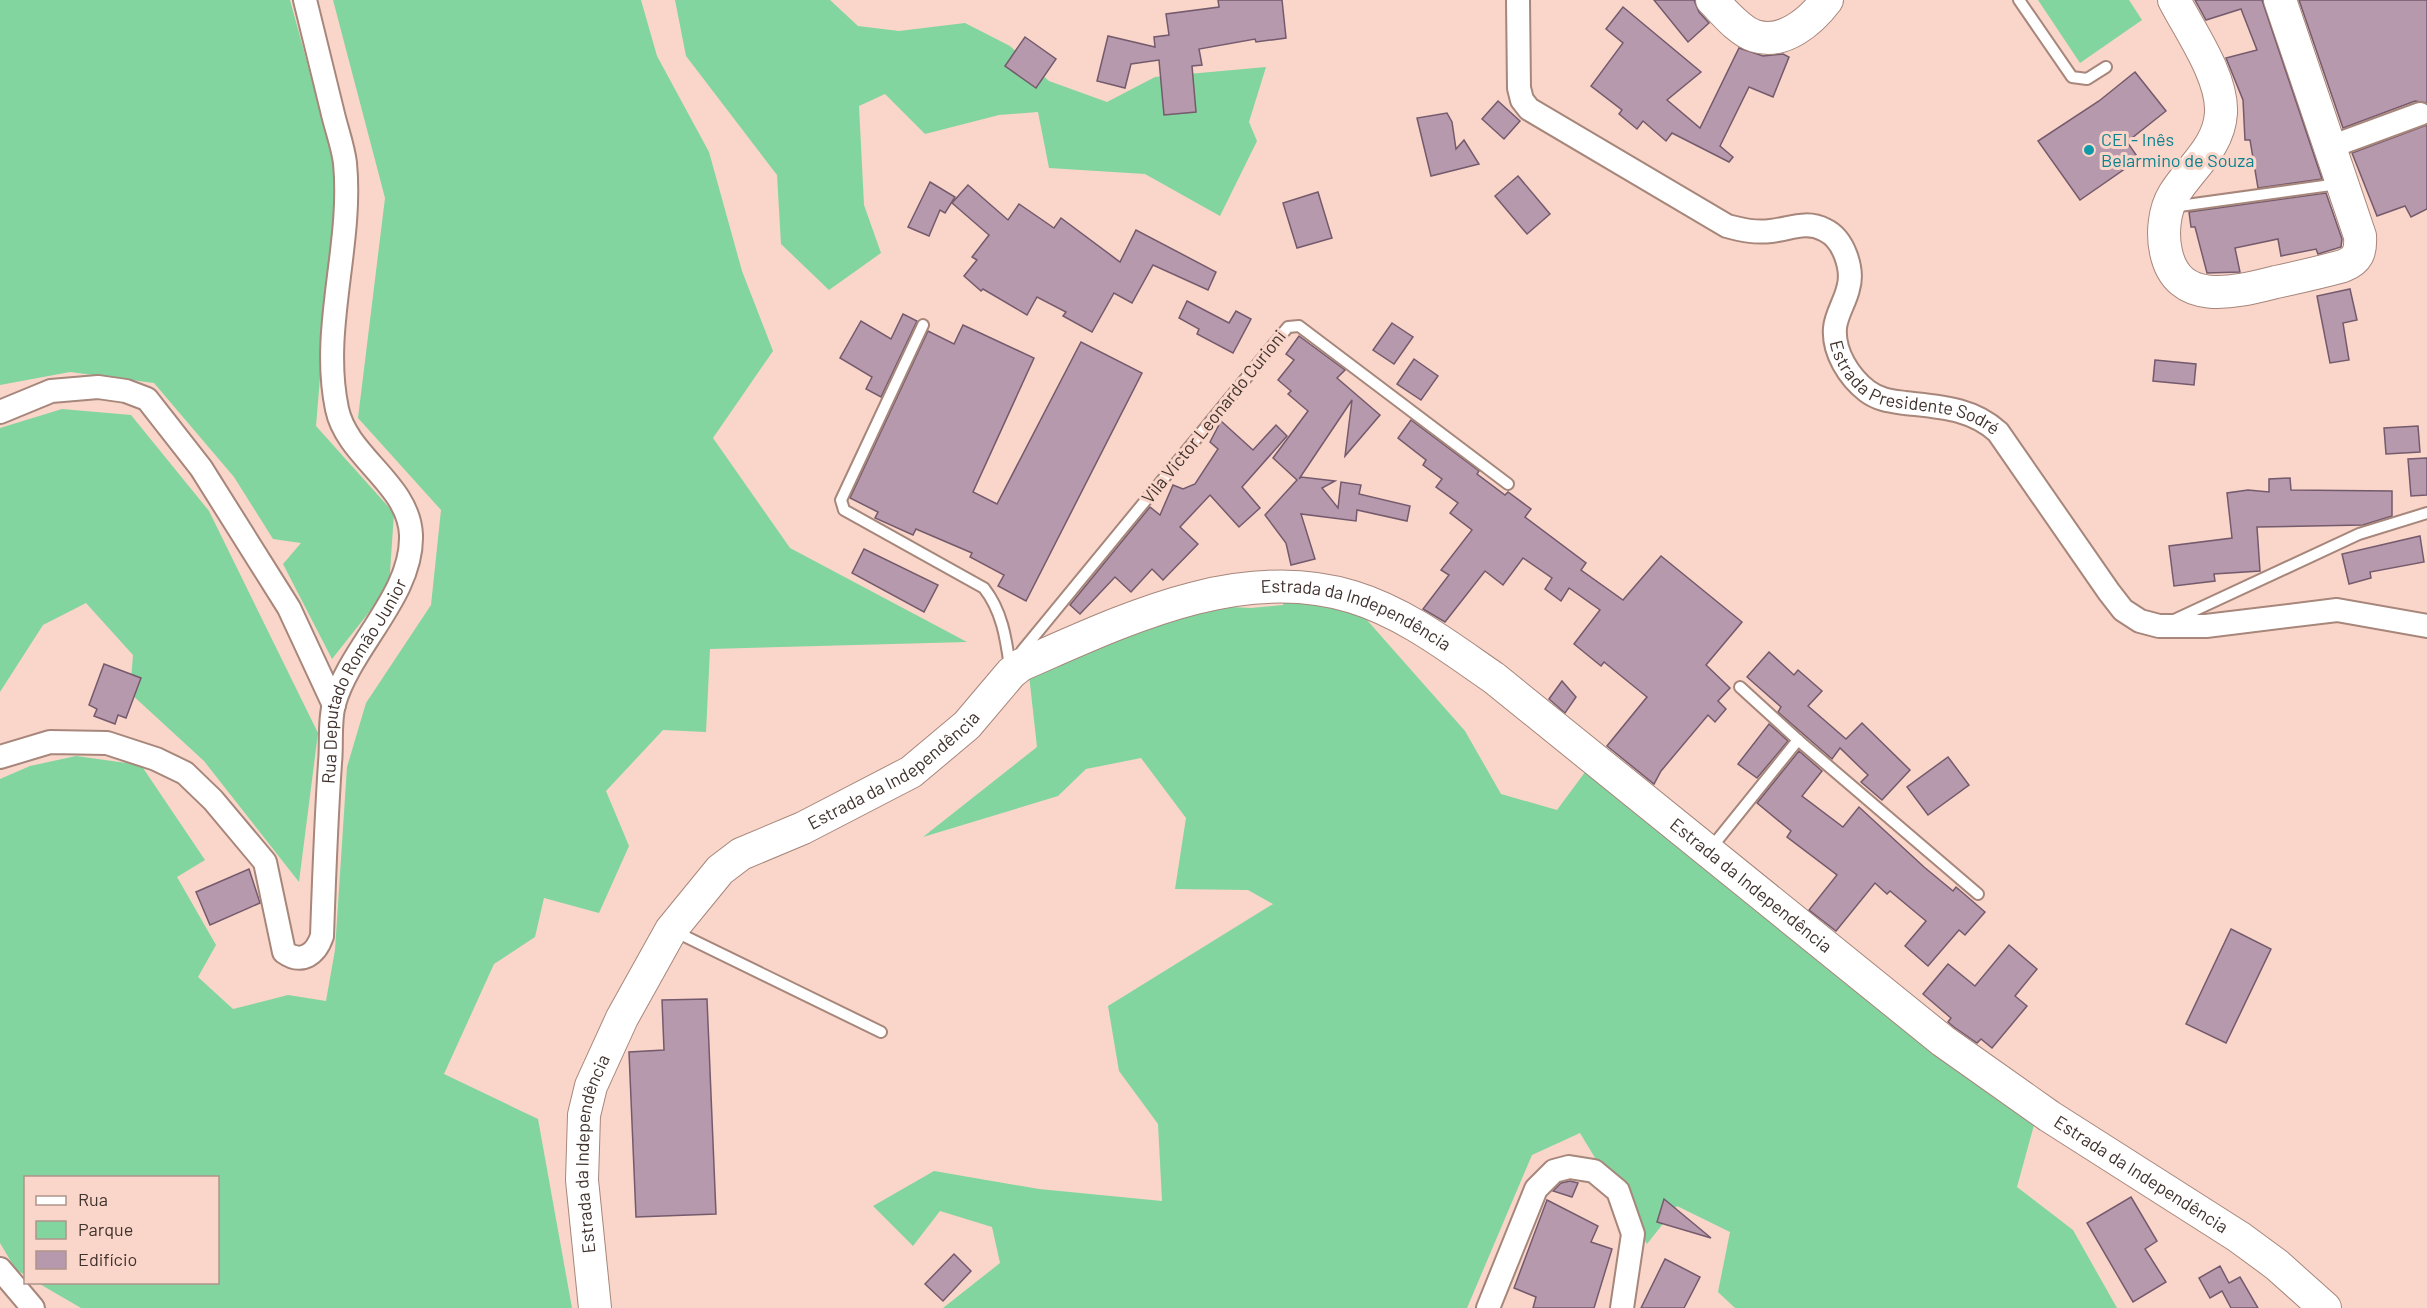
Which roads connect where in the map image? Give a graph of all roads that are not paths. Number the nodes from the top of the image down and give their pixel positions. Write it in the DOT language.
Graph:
graph roads {
  1 [pos="305,0"];
  2 [pos="1518,0"];
  3 [pos="1712,0"];
  4 [pos="1827,0"];
  5 [pos="2019,0"];
  6 [pos="2174,0"];
  7 [pos="2280,0"];
  8 [pos="2106,67"];
  9 [pos="2420,114"];
  10 [pos="2330,147"];
  11 [pos="2342,184"];
  12 [pos="2169,207"];
  13 [pos="923,325"];
  14 [pos="0,412"];
  15 [pos="1508,484"];
  16 [pos="2427,513"];
  17 [pos="2159,626"];
  18 [pos="2427,626"];
  19 [pos="1016,669"];
  20 [pos="1740,687"];
  21 [pos="334,705"];
  22 [pos="1798,740"];
  23 [pos="0,757"];
  24 [pos="1709,851"];
  25 [pos="1978,894"];
  26 [pos="671,930"];
  27 [pos="881,1032"];
  28 [pos="0,1269"];
  29 [pos="33,1308"];
  30 [pos="595,1308"];
  31 [pos="1488,1308"];
  32 [pos="1623,1308"];
  33 [pos="2325,1308"];
  1 -- 21 [label="street, Rua Deputado Romão Junior"];
  2 -- 17 [label="street, Estrada Presidente Sodré"];
  3 -- 4 [label="street"];
  5 -- 8 [label="lane"];
  6 -- 12 [label="street"];
  7 -- 10 [label="street"];
  9 -- 10 [label="street"];
  10 -- 11 [label="street"];
  11 -- 12 [label="lane"];
  11 -- 12 [label="street"];
  13 -- 19 [label="lane"];
  14 -- 21 [label="street"];
  15 -- 19 [label="lane, Vila Victor Leonardo Curioni"];
  16 -- 17 [label="lane"];
  17 -- 18 [label="street, Estrada Presidente Sodré"];
  19 -- 24 [label="street, Estrada da Independência"];
  19 -- 26 [label="street, Estrada da Independência"];
  20 -- 22 [label="lane"];
  21 -- 23 [label="street, Rua Deputado Romão Junior"];
  22 -- 24 [label="lane"];
  22 -- 25 [label="lane"];
  24 -- 33 [label="street, Estrada da Independência"];
  26 -- 27 [label="lane"];
  26 -- 30 [label="street, Estrada da Independência"];
  28 -- 29 [label="street"];
  31 -- 32 [label="street"];
}
